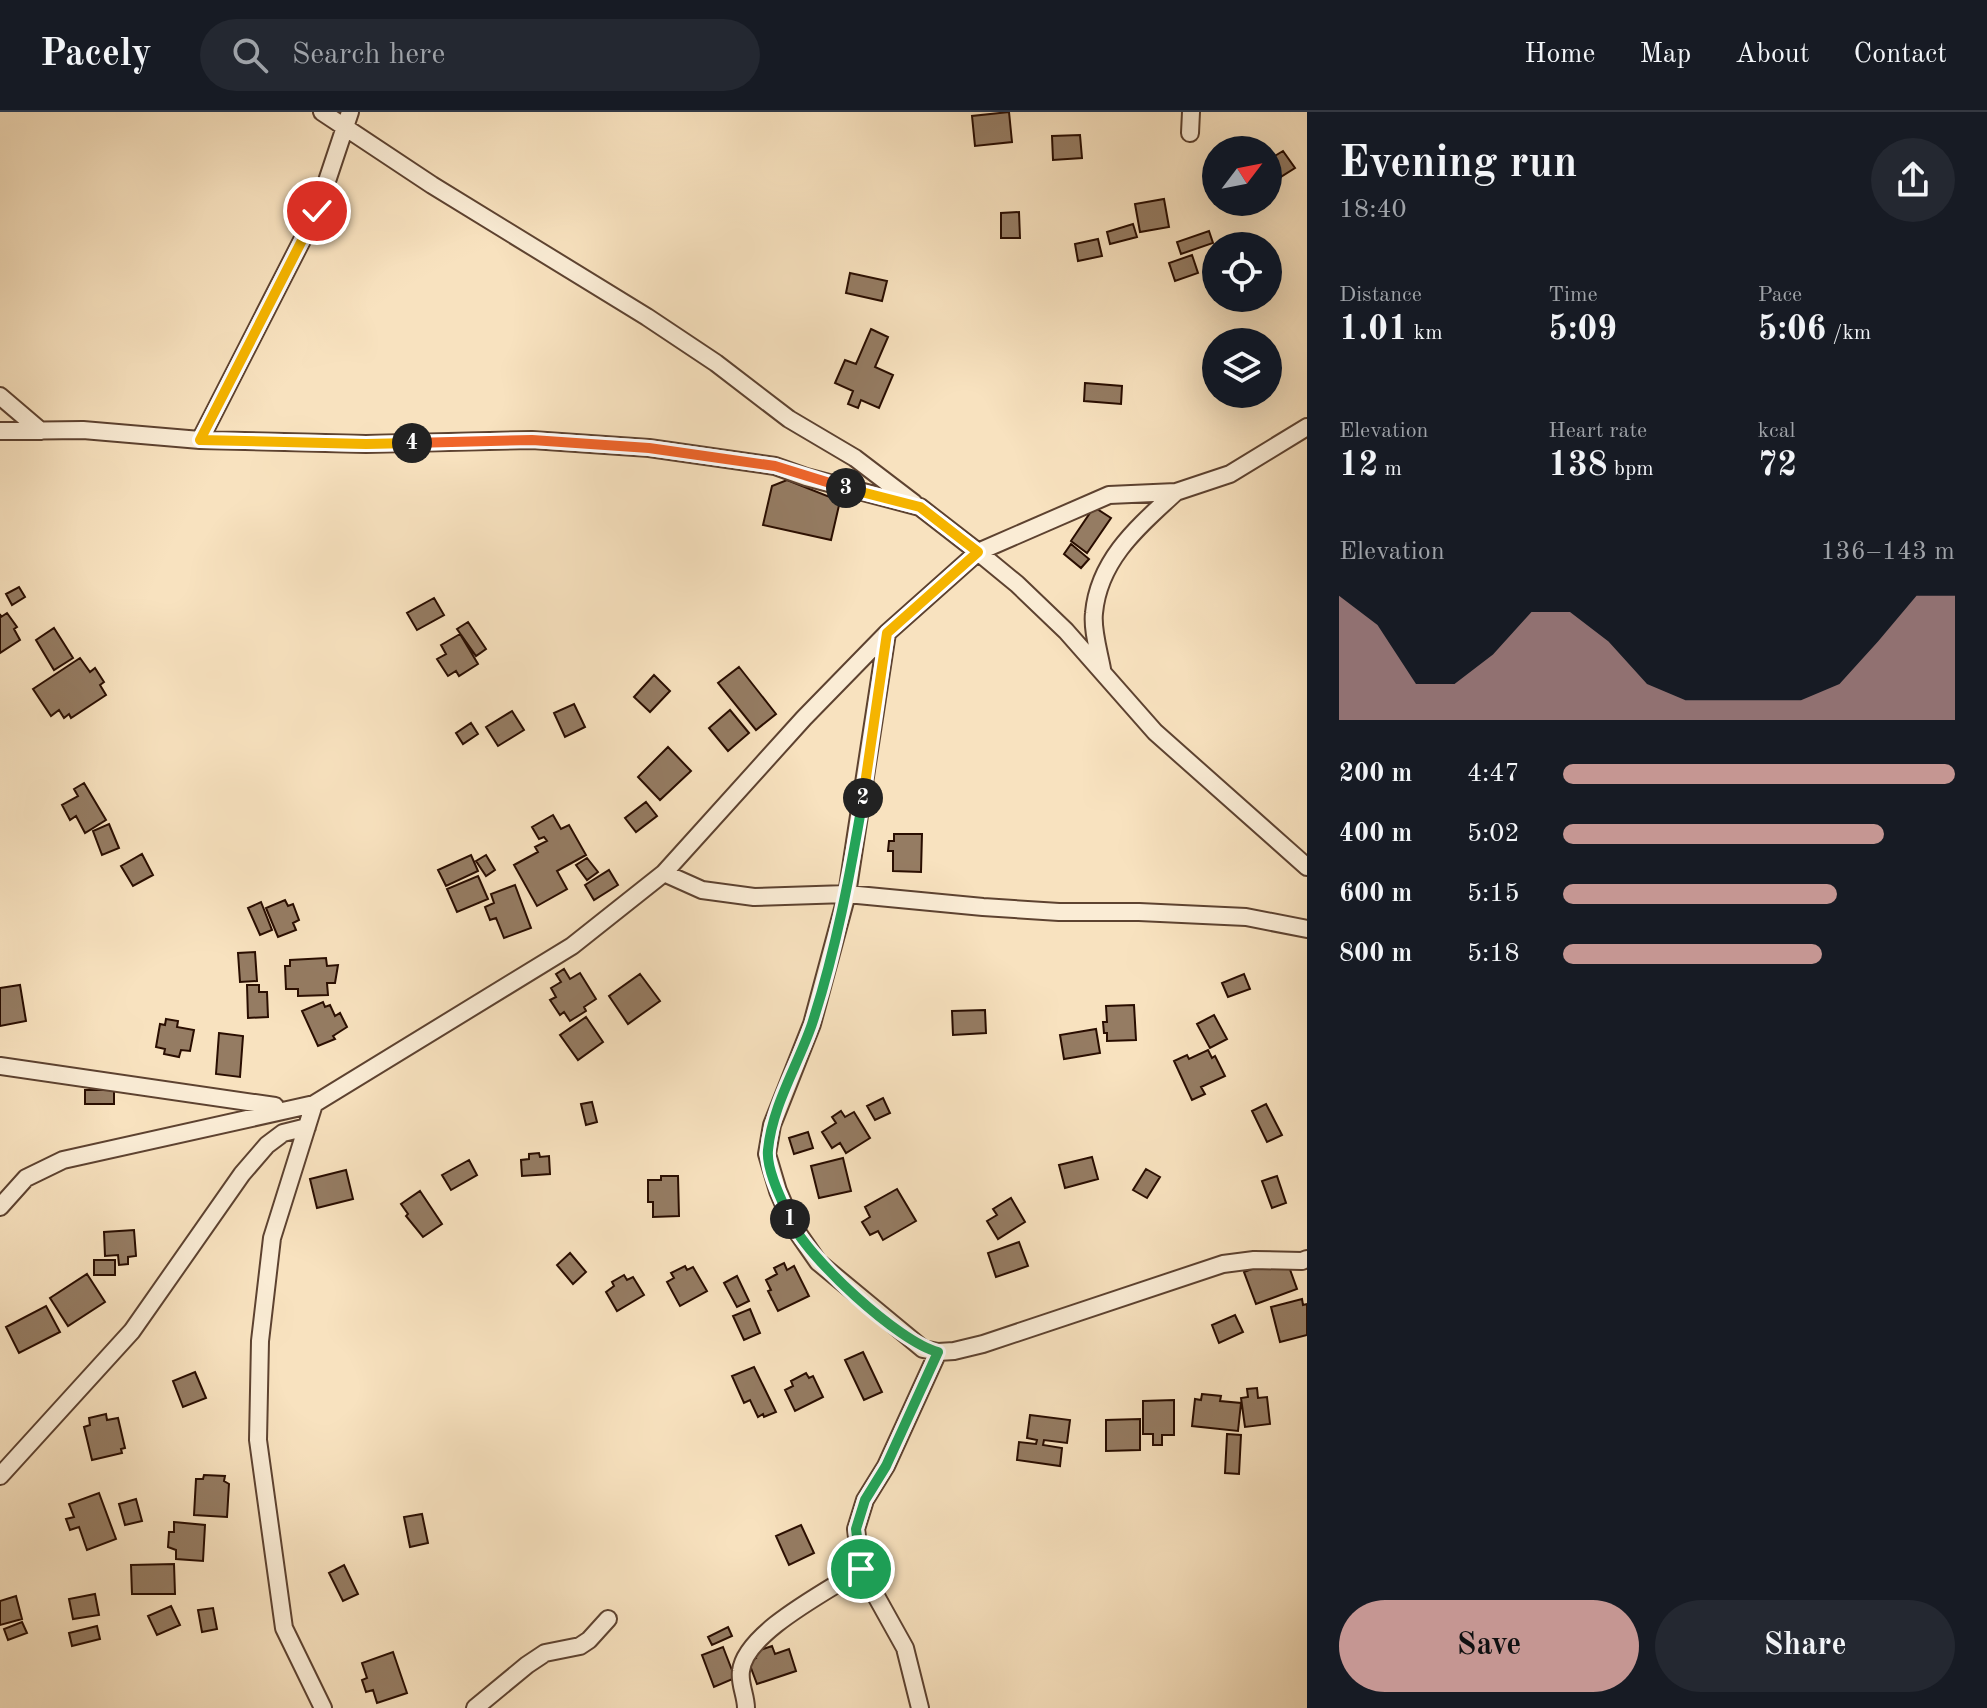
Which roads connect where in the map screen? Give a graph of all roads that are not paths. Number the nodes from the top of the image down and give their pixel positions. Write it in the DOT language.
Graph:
graph roads {
  1 [pos="322,112"];
  2 [pos="1191,112"];
  3 [pos="348,120"];
  4 [pos="1190,133"];
  5 [pos="0,396"];
  6 [pos="1307,427"];
  7 [pos="0,431"];
  8 [pos="41,431"];
  9 [pos="200,440"];
  10 [pos="1176,492"];
  11 [pos="920,507"];
  12 [pos="978,552"];
  13 [pos="887,633"];
  14 [pos="1103,671"];
  15 [pos="1307,867"];
  16 [pos="664,873"];
  17 [pos="847,894"];
  18 [pos="1307,929"];
  19 [pos="0,1066"];
  20 [pos="314,1104"];
  21 [pos="289,1108"];
  22 [pos="307,1127"];
  23 [pos="0,1207"];
  24 [pos="1307,1259"];
  25 [pos="938,1352"];
  26 [pos="0,1476"];
  27 [pos="861,1569"];
  28 [pos="608,1619"];
  29 [pos="323,1708"];
  30 [pos="475,1708"];
  31 [pos="746,1708"];
  32 [pos="920,1708"];
  1 -- 3 [label="street"];
  2 -- 4 [label="street"];
  3 -- 9 [label="street"];
  3 -- 11 [label="street"];
  5 -- 8 [label="street"];
  6 -- 10 [label="street"];
  7 -- 8 [label="street"];
  8 -- 9 [label="street"];
  9 -- 11 [label="street"];
  10 -- 12 [label="street"];
  10 -- 14 [label="street"];
  11 -- 12 [label="street"];
  12 -- 13 [label="street"];
  12 -- 14 [label="street"];
  13 -- 16 [label="street"];
  13 -- 17 [label="street"];
  14 -- 15 [label="street"];
  16 -- 17 [label="street"];
  16 -- 20 [label="street"];
  17 -- 18 [label="street"];
  17 -- 25 [label="street"];
  19 -- 21 [label="street"];
  20 -- 21 [label="street"];
  20 -- 22 [label="street"];
  21 -- 23 [label="street"];
  22 -- 26 [label="street"];
  22 -- 29 [label="street"];
  24 -- 25 [label="street"];
  25 -- 27 [label="street"];
  27 -- 31 [label="street"];
  27 -- 32 [label="street"];
  28 -- 30 [label="street"];
}
